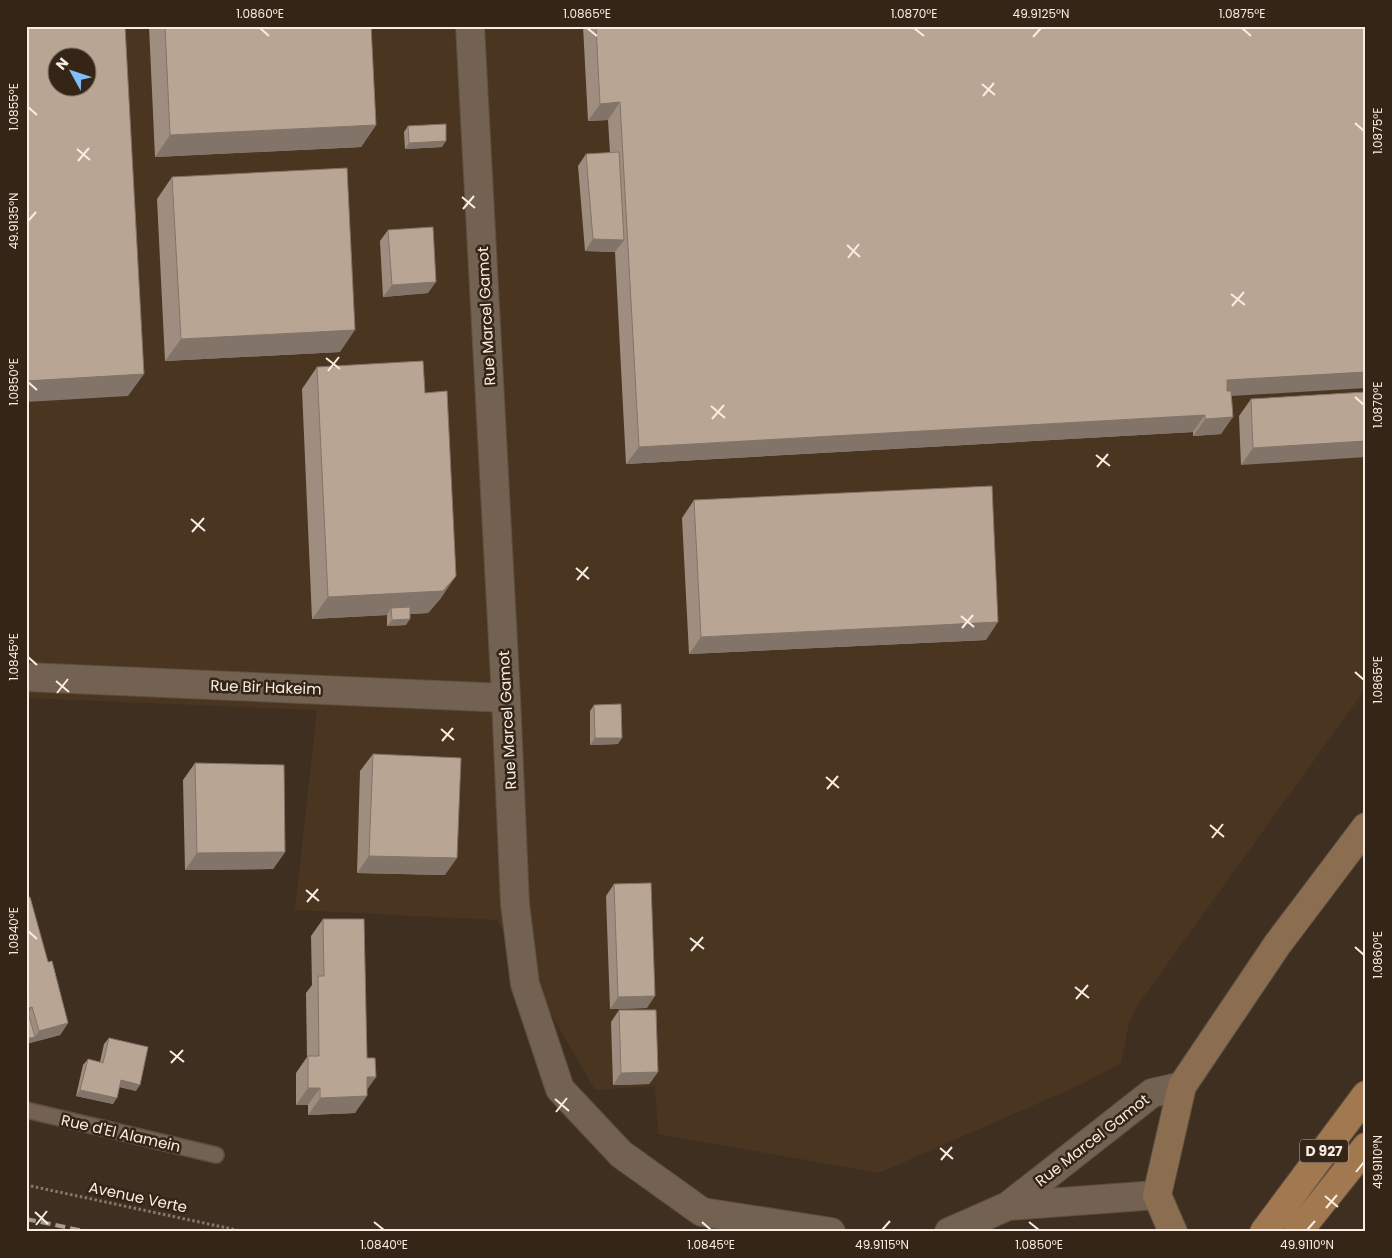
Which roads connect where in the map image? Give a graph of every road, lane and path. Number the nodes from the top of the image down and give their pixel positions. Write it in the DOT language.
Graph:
graph roads {
  1 [pos="470,26"];
  2 [pos="26,677"];
  3 [pos="506,698"];
  4 [pos="1366,827"];
  5 [pos="1182,1086"];
  6 [pos="1366,1096"];
  7 [pos="26,1110"];
  8 [pos="1366,1147"];
  9 [pos="216,1155"];
  10 [pos="26,1184"];
  11 [pos="1157,1195"];
  12 [pos="1008,1206"];
  13 [pos="1301,1228"];
  14 [pos="246,1232"];
  15 [pos="831,1232"];
  16 [pos="948,1232"];
  17 [pos="1173,1232"];
  18 [pos="1264,1232"];
  1 -- 3 [label="street, Rue Marcel Gamot"];
  2 -- 3 [label="street, Rue Bir Hakeim"];
  3 -- 15 [label="street, Rue Marcel Gamot"];
  4 -- 5 [label="main road"];
  5 -- 11 [label="main road"];
  5 -- 12 [label="street, Rue Marcel Gamot"];
  6 -- 18 [label="main road, D 927"];
  7 -- 9 [label="lane, Rue d'El Alamein"];
  8 -- 13 [label="main road, D 927"];
  10 -- 14 [label="path, Avenue Verte"];
  11 -- 12 [label="street, Rue Marcel Gamot"];
  11 -- 17 [label="main road"];
  12 -- 16 [label="street, Rue Marcel Gamot"];
}
